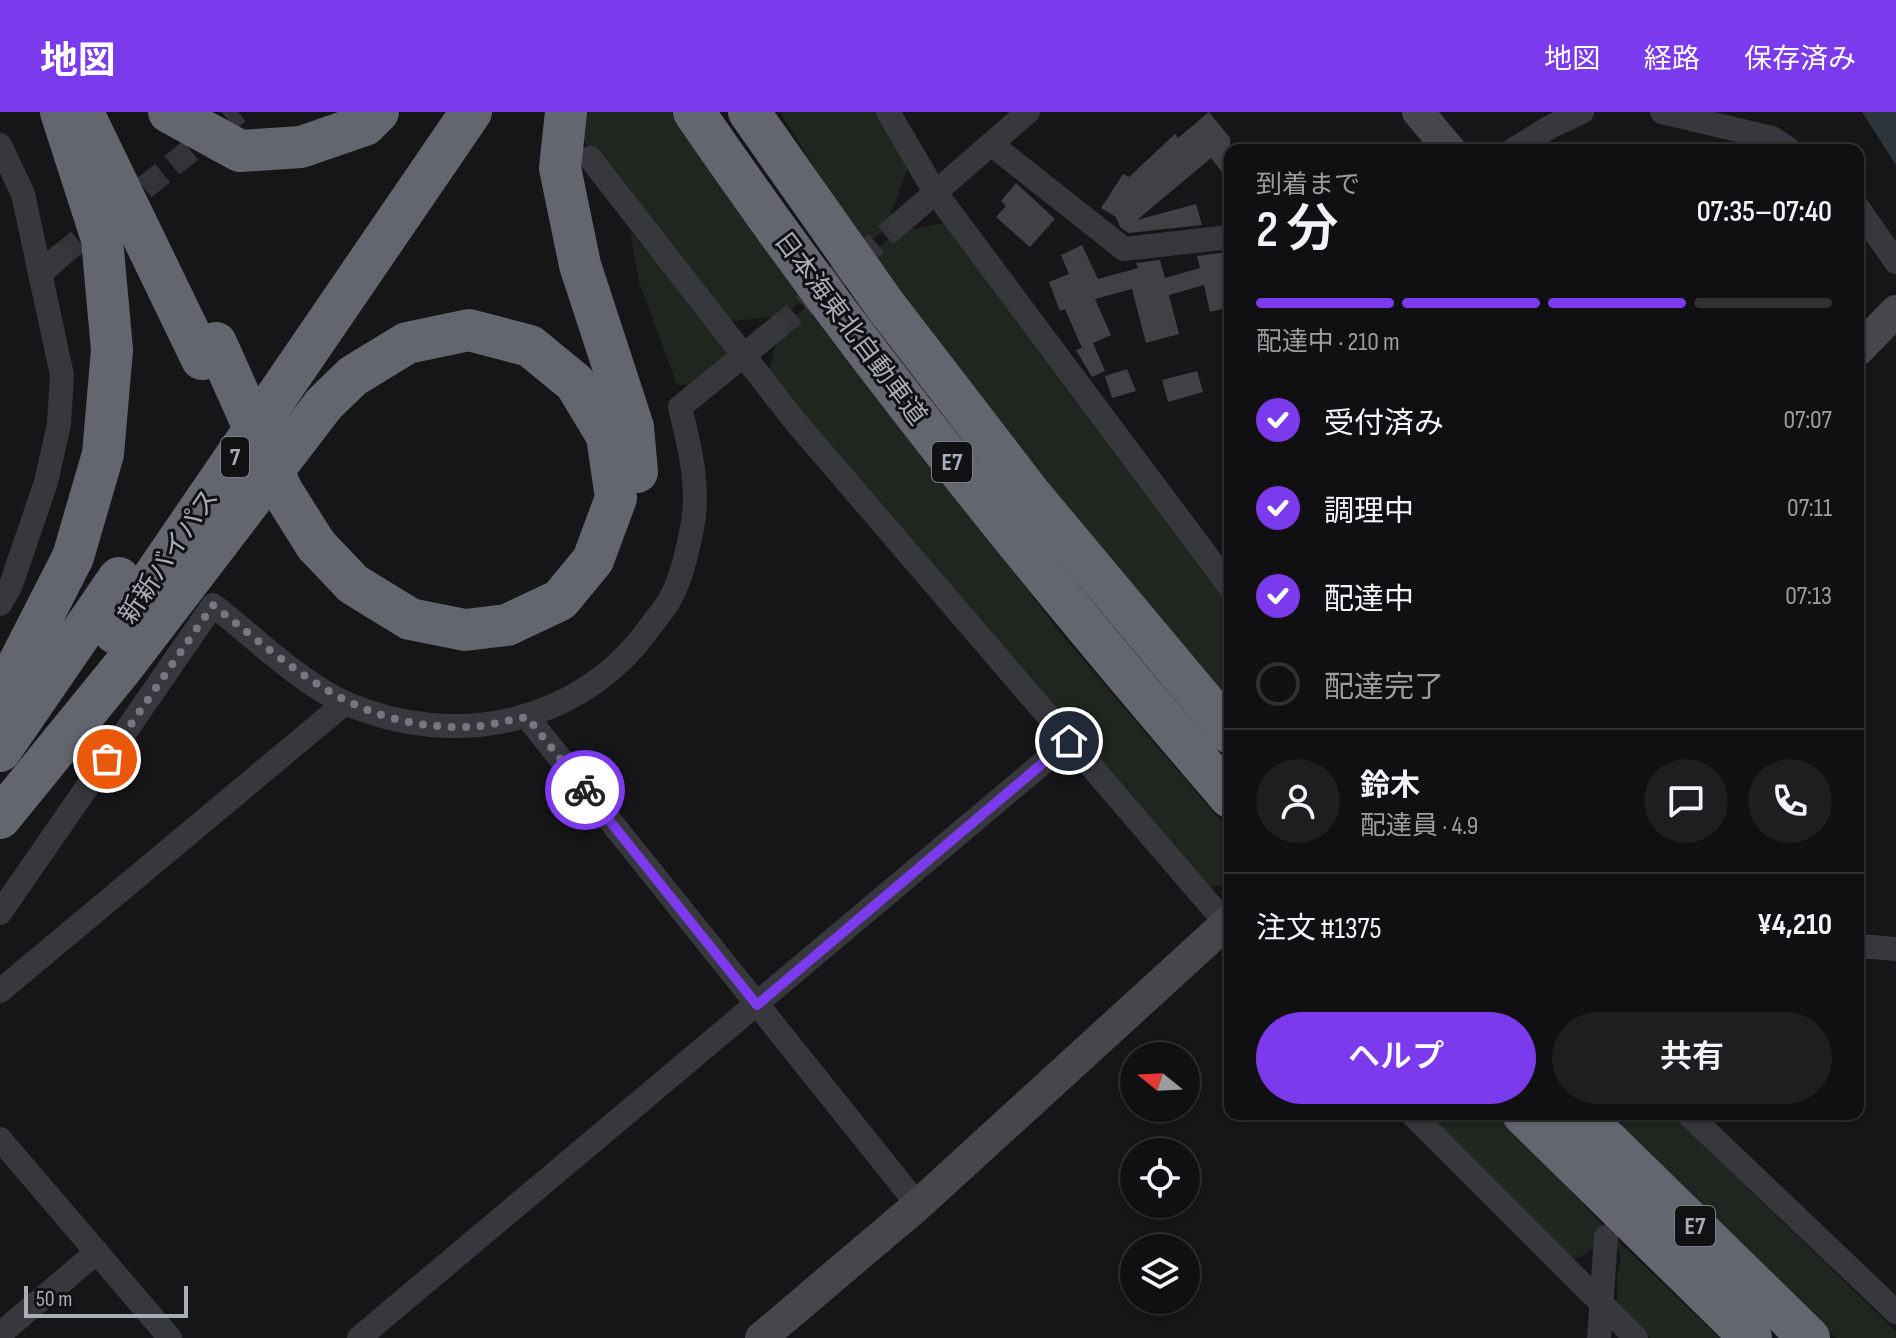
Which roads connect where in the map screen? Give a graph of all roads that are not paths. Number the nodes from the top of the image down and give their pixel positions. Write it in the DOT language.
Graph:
graph roads {
  1 [pos="61,112"];
  2 [pos="83,112"];
  3 [pos="115,112"];
  4 [pos="169,112"];
  5 [pos="378,112"];
  6 [pos="440,112"];
  7 [pos="471,112"];
  8 [pos="566,112"];
  9 [pos="694,112"];
  10 [pos="749,112"];
  11 [pos="888,112"];
  12 [pos="1028,112"];
  13 [pos="1418,112"];
  14 [pos="1582,112"];
  15 [pos="1662,112"];
  16 [pos="991,144"];
  17 [pos="1445,144"];
  18 [pos="1523,144"];
  19 [pos="1781,144"];
  20 [pos="0,145"];
  21 [pos="590,158"];
  22 [pos="935,192"];
  23 [pos="1864,217"];
  24 [pos="900,223"];
  25 [pos="1224,238"];
  26 [pos="60,256"];
  27 [pos="1896,262"];
  28 [pos="41,273"];
  29 [pos="1896,311"];
  30 [pos="776,329"];
  31 [pos="1864,344"];
  32 [pos="209,351"];
  33 [pos="743,355"];
  34 [pos="309,552"];
  35 [pos="1224,579"];
  36 [pos="0,604"];
  37 [pos="0,700"];
  38 [pos="345,703"];
  39 [pos="527,717"];
  40 [pos="1224,726"];
  41 [pos="1069,741"];
  42 [pos="0,751"];
  43 [pos="1224,790"];
  44 [pos="0,801"];
  45 [pos="0,818"];
  46 [pos="0,913"];
  47 [pos="1224,918"];
  48 [pos="1224,929"];
  49 [pos="1864,946"];
  50 [pos="1896,949"];
  51 [pos="0,991"];
  52 [pos="757,1005"];
  53 [pos="1418,1120"];
  54 [pos="1529,1120"];
  55 [pos="1586,1120"];
  56 [pos="1694,1120"];
  57 [pos="0,1139"];
  58 [pos="918,1205"];
  59 [pos="1606,1237"];
  60 [pos="97,1252"];
  61 [pos="1601,1307"];
  62 [pos="1896,1312"];
  63 [pos="780,1331"];
  64 [pos="0,1334"];
  65 [pos="170,1338"];
  66 [pos="359,1338"];
  67 [pos="1599,1338"];
  68 [pos="1636,1338"];
  69 [pos="1751,1338"];
  70 [pos="1809,1338"];
  1 -- 37 [label="highway"];
  2 -- 32 [label="highway"];
  3 -- 32 [label="highway"];
  4 -- 5 [label="highway"];
  6 -- 42 [label="highway, 新新バイパス / 7"];
  7 -- 44 [label="highway, 新新バイパス / 7"];
  8 -- 34 [label="highway"];
  9 -- 43 [label="highway, 日本海東北自動車道 / E7"];
  10 -- 40 [label="highway, 日本海東北自動車道 / E7"];
  11 -- 22 [label="street"];
  12 -- 16 [label="street"];
  13 -- 17 [label="street"];
  14 -- 18 [label="street"];
  15 -- 19 [label="street"];
  16 -- 22 [label="street"];
  16 -- 25 [label="street"];
  20 -- 28 [label="street"];
  21 -- 33 [label="street"];
  22 -- 24 [label="street"];
  22 -- 35 [label="street"];
  23 -- 27 [label="street"];
  26 -- 28 [label="street"];
  28 -- 36 [label="street"];
  29 -- 31 [label="street"];
  30 -- 33 [label="street"];
  32 -- 34 [label="highway, bridge"];
  33 -- 39 [label="street"];
  33 -- 41 [label="street"];
  34 -- 45 [label="highway"];
  38 -- 39 [label="street"];
  38 -- 46 [label="street"];
  38 -- 51 [label="street"];
  39 -- 52 [label="street"];
  41 -- 47 [label="street"];
  41 -- 52 [label="street"];
  48 -- 58 [label="street"];
  49 -- 50 [label="street"];
  52 -- 58 [label="street"];
  52 -- 66 [label="street"];
  53 -- 61 [label="street"];
  54 -- 69 [label="highway, E7"];
  55 -- 70 [label="highway, E7"];
  56 -- 62 [label="street"];
  57 -- 60 [label="street"];
  58 -- 63 [label="street"];
  59 -- 61 [label="street"];
  60 -- 64 [label="street"];
  60 -- 65 [label="street"];
  61 -- 67 [label="street"];
  61 -- 68 [label="street"];
}
